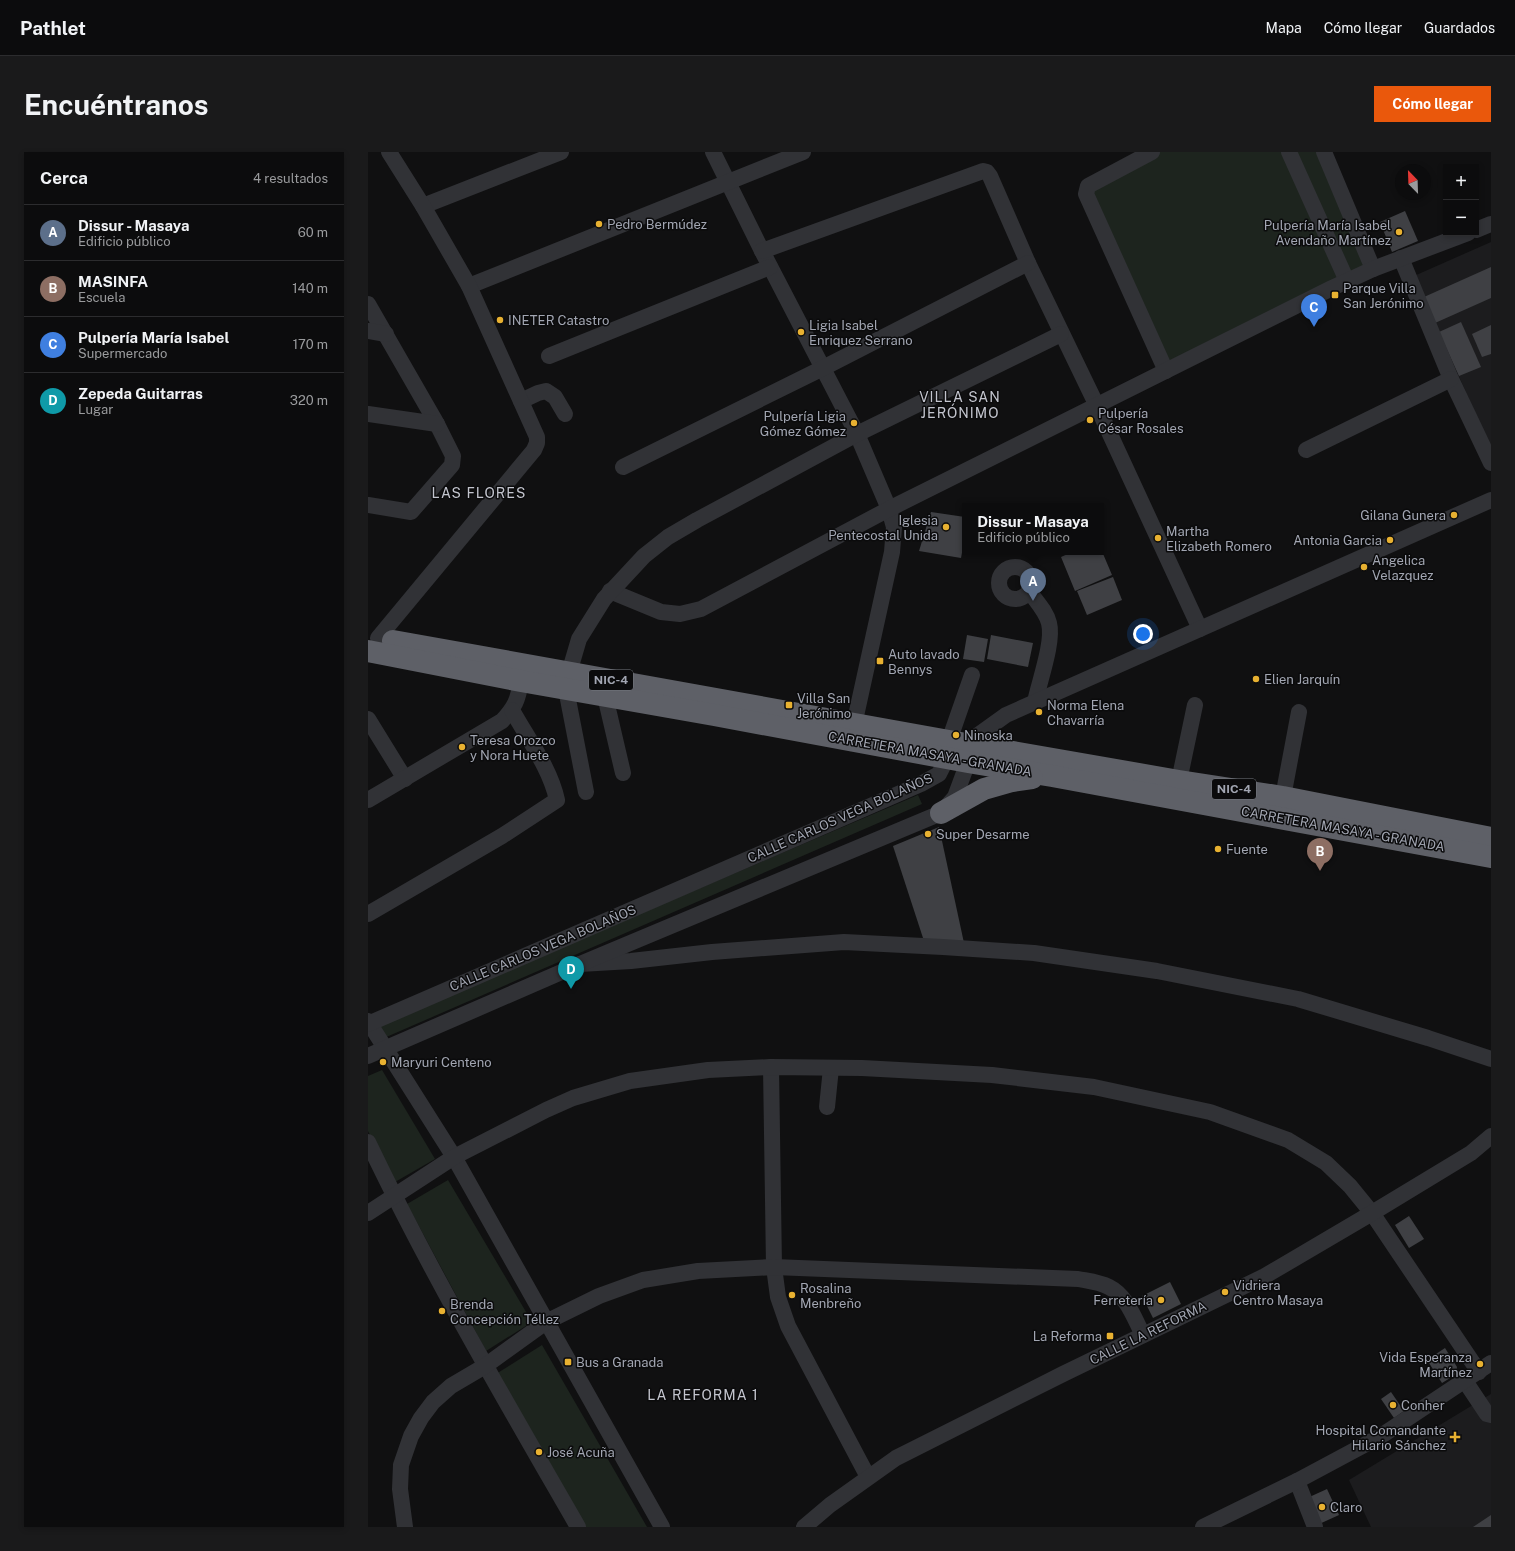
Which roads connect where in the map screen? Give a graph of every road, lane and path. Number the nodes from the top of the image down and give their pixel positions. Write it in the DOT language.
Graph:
graph roads {
  1 [pos="389,152"];
  2 [pos="561,152"];
  3 [pos="713,152"];
  4 [pos="803,152"];
  5 [pos="1152,152"];
  6 [pos="1289,152"];
  7 [pos="1324,152"];
  8 [pos="729,183"];
  9 [pos="423,206"];
  10 [pos="1491,224"];
  11 [pos="1479,229"];
  12 [pos="1460,236"];
  13 [pos="762,251"];
  14 [pos="1401,258"];
  15 [pos="1028,263"];
  16 [pos="770,267"];
  17 [pos="1373,269"];
  18 [pos="1347,281"];
  19 [pos="469,286"];
  20 [pos="368,304"];
  21 [pos="368,331"];
  22 [pos="386,334"];
  23 [pos="1061,334"];
  24 [pos="549,356"];
  25 [pos="823,368"];
  26 [pos="1166,370"];
  27 [pos="1451,379"];
  28 [pos="521,401"];
  29 [pos="1097,406"];
  30 [pos="368,414"];
  31 [pos="565,414"];
  32 [pos="437,424"];
  33 [pos="857,434"];
  34 [pos="1306,450"];
  35 [pos="1491,463"];
  36 [pos="623,467"];
  37 [pos="1491,500"];
  38 [pos="368,505"];
  39 [pos="889,509"];
  40 [pos="610,591"];
  41 [pos="1029,591"];
  42 [pos="1200,629"];
  43 [pos="371,642"];
  44 [pos="972,675"];
  45 [pos="521,681"];
  46 [pos="567,681"];
  47 [pos="605,696"];
  48 [pos="1035,702"];
  49 [pos="1195,705"];
  50 [pos="512,710"];
  51 [pos="1299,712"];
  52 [pos="368,719"];
  53 [pos="853,732"];
  54 [pos="958,751"];
  55 [pos="622,773"];
  56 [pos="1052,776"];
  57 [pos="405,779"];
  58 [pos="1179,781"];
  59 [pos="586,792"];
  60 [pos="1283,796"];
  61 [pos="368,800"];
  62 [pos="941,813"];
  63 [pos="1491,838"];
  64 [pos="1491,857"];
  65 [pos="368,914"];
  66 [pos="580,964"];
  67 [pos="368,1023"];
  68 [pos="385,1049"];
  69 [pos="368,1056"];
  70 [pos="1491,1060"];
  71 [pos="771,1067"];
  72 [pos="831,1068"];
  73 [pos="827,1107"];
  74 [pos="1491,1136"];
  75 [pos="368,1142"];
  76 [pos="454,1157"];
  77 [pos="394,1196"];
  78 [pos="368,1213"];
  79 [pos="1372,1213"];
  80 [pos="774,1267"];
  81 [pos="546,1322"];
  82 [pos="1143,1335"];
  83 [pos="485,1366"];
  84 [pos="1487,1369"];
  85 [pos="1465,1381"];
  86 [pos="1491,1416"];
  87 [pos="868,1478"];
  88 [pos="1297,1481"];
  89 [pos="405,1527"];
  90 [pos="578,1527"];
  91 [pos="662,1527"];
  92 [pos="804,1527"];
  93 [pos="1203,1527"];
  94 [pos="1315,1527"];
  1 -- 9 [label="street"];
  2 -- 9 [label="street"];
  3 -- 8 [label="street"];
  4 -- 8 [label="street"];
  5 -- 26 [label="street"];
  6 -- 18 [label="street"];
  7 -- 17 [label="street"];
  8 -- 13 [label="street"];
  8 -- 19 [label="street"];
  9 -- 19 [label="street"];
  10 -- 11 [label="street"];
  12 -- 14 [label="street"];
  13 -- 15 [label="street"];
  13 -- 16 [label="street"];
  14 -- 17 [label="street"];
  14 -- 27 [label="street"];
  15 -- 23 [label="street"];
  15 -- 25 [label="street"];
  16 -- 24 [label="street"];
  16 -- 25 [label="street"];
  17 -- 18 [label="street"];
  18 -- 26 [label="street"];
  19 -- 28 [label="street"];
  20 -- 22 [label="street"];
  21 -- 22 [label="street"];
  22 -- 32 [label="street"];
  23 -- 29 [label="street"];
  23 -- 33 [label="street"];
  25 -- 33 [label="street"];
  25 -- 36 [label="street"];
  26 -- 29 [label="street"];
  27 -- 34 [label="street"];
  27 -- 35 [label="street"];
  28 -- 31 [label="street"];
  28 -- 43 [label="street"];
  29 -- 39 [label="street"];
  29 -- 42 [label="street"];
  30 -- 32 [label="street"];
  32 -- 38 [label="street"];
  33 -- 39 [label="street"];
  33 -- 40 [label="street"];
  37 -- 42 [label="street"];
  39 -- 40 [label="street"];
  39 -- 53 [label="street"];
  40 -- 46 [label="street"];
  41 -- 48 [label="street"];
  42 -- 48 [label="street"];
  43 -- 45 [label="highway, CARRETERA MASAYA - GRANADA / NIC-4"];
  43 -- 46 [label="highway, CARRETERA MASAYA - GRANADA / NIC-4"];
  44 -- 54 [label="street"];
  45 -- 46 [label="highway, CARRETERA MASAYA - GRANADA / NIC-4"];
  45 -- 50 [label="street"];
  46 -- 47 [label="highway, CARRETERA MASAYA - GRANADA / NIC-4"];
  46 -- 53 [label="highway, CARRETERA MASAYA - GRANADA / NIC-4"];
  46 -- 59 [label="street"];
  47 -- 53 [label="highway, CARRETERA MASAYA - GRANADA / NIC-4"];
  47 -- 55 [label="street"];
  48 -- 54 [label="street"];
  49 -- 58 [label="street"];
  50 -- 57 [label="street"];
  50 -- 65 [label="street"];
  51 -- 60 [label="street"];
  52 -- 57 [label="street"];
  53 -- 54 [label="highway, CARRETERA MASAYA - GRANADA / NIC-4"];
  54 -- 56 [label="highway, CARRETERA MASAYA - GRANADA / NIC-4"];
  54 -- 58 [label="highway, CARRETERA MASAYA - GRANADA / NIC-4"];
  54 -- 62 [label="street"];
  54 -- 67 [label="street, CALLE CARLOS VEGA BOLAÑOS"];
  56 -- 62 [label="highway"];
  56 -- 64 [label="highway, CARRETERA MASAYA - GRANADA / NIC-4"];
  57 -- 61 [label="street"];
  58 -- 60 [label="highway, CARRETERA MASAYA - GRANADA / NIC-4"];
  60 -- 63 [label="highway, CARRETERA MASAYA - GRANADA / NIC-4"];
  62 -- 66 [label="street"];
  66 -- 68 [label="street"];
  66 -- 70 [label="street"];
  67 -- 68 [label="street"];
  68 -- 69 [label="street"];
  68 -- 76 [label="street"];
  71 -- 72 [label="street"];
  71 -- 76 [label="street"];
  71 -- 80 [label="street"];
  72 -- 73 [label="street"];
  72 -- 79 [label="street"];
  74 -- 79 [label="street, CALLE LA REFORMA"];
  75 -- 77 [label="street"];
  76 -- 77 [label="street"];
  76 -- 81 [label="street"];
  77 -- 78 [label="street"];
  77 -- 83 [label="street"];
  79 -- 82 [label="street, CALLE LA REFORMA"];
  79 -- 84 [label="street"];
  80 -- 81 [label="street"];
  80 -- 82 [label="street"];
  80 -- 87 [label="street"];
  81 -- 83 [label="street"];
  81 -- 91 [label="street"];
  82 -- 87 [label="street, CALLE LA REFORMA"];
  83 -- 89 [label="street"];
  83 -- 90 [label="street"];
  84 -- 85 [label="street"];
  85 -- 86 [label="street"];
  85 -- 88 [label="street"];
  87 -- 92 [label="street, CALLE LA REFORMA"];
  88 -- 93 [label="street"];
  88 -- 94 [label="street"];
}
